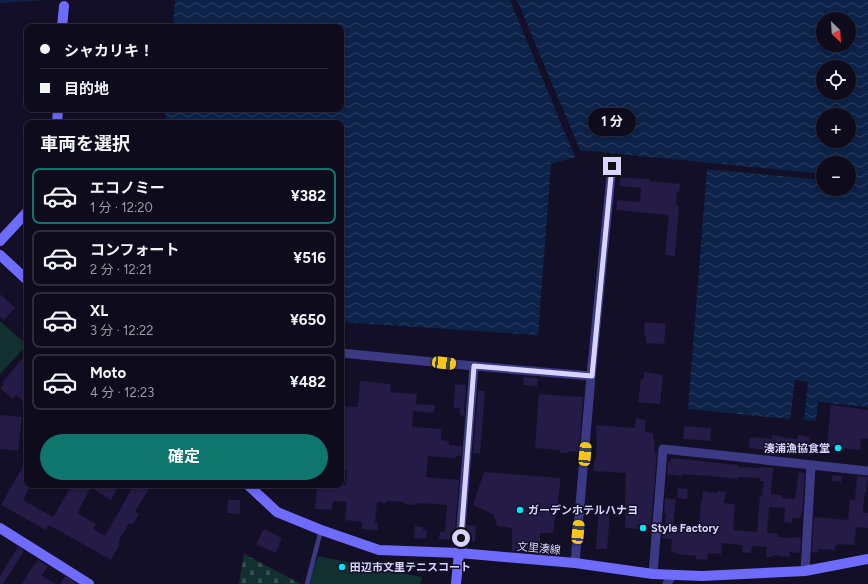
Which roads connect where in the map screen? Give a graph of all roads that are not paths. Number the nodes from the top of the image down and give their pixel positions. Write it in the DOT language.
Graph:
graph roads {
  1 [pos="64,6"];
  2 [pos="62,24"];
  3 [pos="612,166"];
  4 [pos="24,215"];
  5 [pos="0,241"];
  6 [pos="0,255"];
  7 [pos="24,277"];
  8 [pos="344,354"];
  9 [pos="474,366"];
  10 [pos="592,376"];
  11 [pos="811,466"];
  12 [pos="868,471"];
  13 [pos="251,488"];
  14 [pos="0,528"];
  15 [pos="321,530"];
  16 [pos="459,554"];
  17 [pos="868,559"];
  18 [pos="575,563"];
  19 [pos="805,571"];
  20 [pos="653,574"];
  21 [pos="669,580"];
  22 [pos="702,580"];
  23 [pos="89,584"];
  24 [pos="307,584"];
  25 [pos="456,584"];
  1 -- 2 [label="main road"];
  3 -- 10 [label="street"];
  4 -- 5 [label="main road"];
  6 -- 7 [label="main road"];
  8 -- 9 [label="street"];
  9 -- 10 [label="street"];
  9 -- 16 [label="street"];
  10 -- 18 [label="street"];
  11 -- 12 [label="street"];
  11 -- 19 [label="street"];
  11 -- 20 [label="street"];
  13 -- 15 [label="main road, 文里湊線"];
  14 -- 23 [label="main road"];
  15 -- 16 [label="main road, 文里湊線"];
  15 -- 24 [label="lane"];
  16 -- 18 [label="main road, 文里湊線"];
  16 -- 25 [label="main road"];
  17 -- 19 [label="main road, 文里湊線"];
  18 -- 20 [label="main road, 文里湊線"];
  19 -- 22 [label="main road, 文里湊線"];
  20 -- 21 [label="main road, 文里湊線"];
  21 -- 22 [label="main road, 文里湊線"];
}
